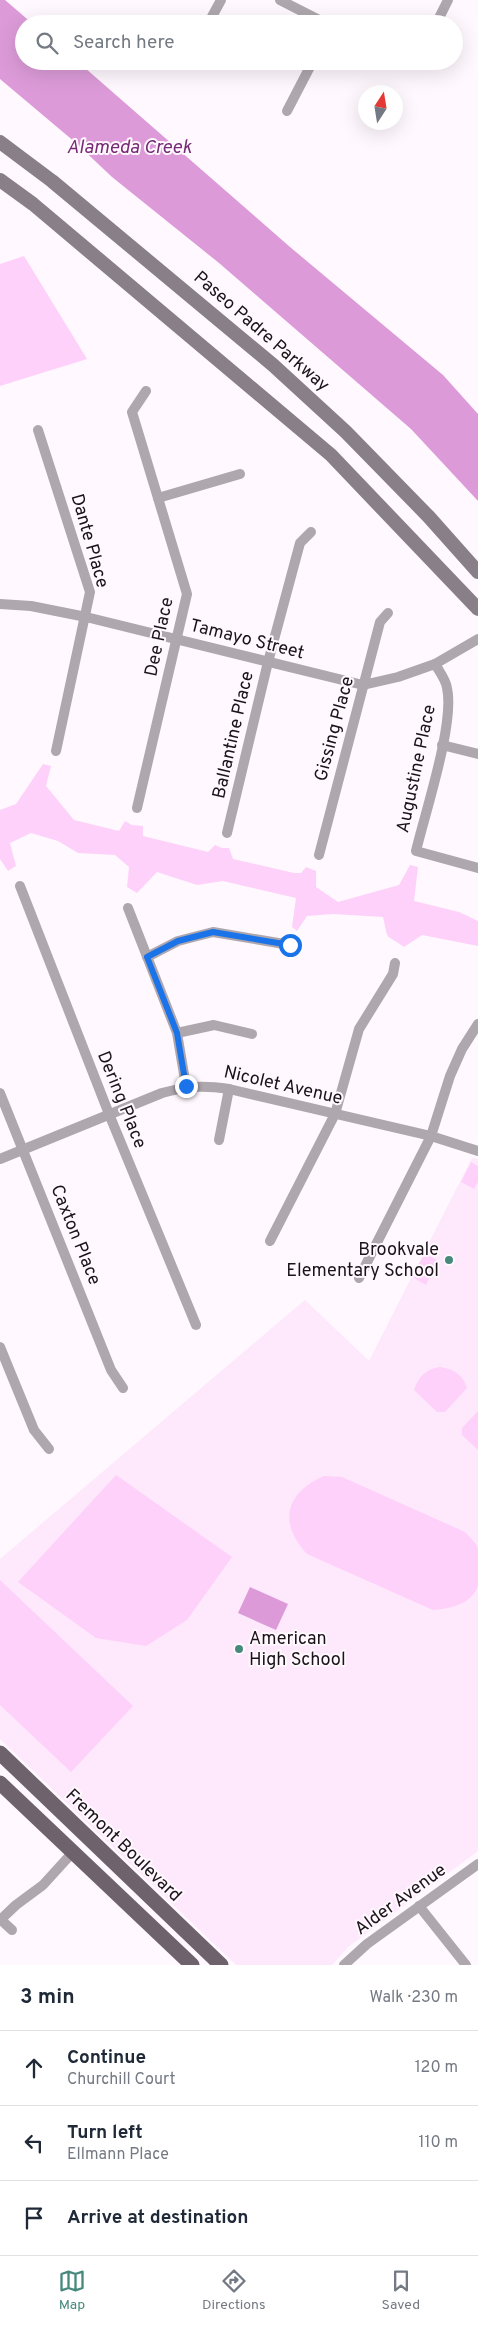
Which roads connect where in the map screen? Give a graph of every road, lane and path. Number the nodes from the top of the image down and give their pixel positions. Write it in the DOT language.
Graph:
graph roads {
  1 [pos="221,0"];
  2 [pos="280,0"];
  3 [pos="448,0"];
  4 [pos="213,15"];
  5 [pos="309,15"];
  6 [pos="440,15"];
  7 [pos="308,70"];
  8 [pos="287,111"];
  9 [pos="0,142"];
  10 [pos="0,180"];
  11 [pos="146,391"];
  12 [pos="38,430"];
  13 [pos="240,474"];
  14 [pos="158,498"];
  15 [pos="311,532"];
  16 [pos="478,572"];
  17 [pos="0,604"];
  18 [pos="478,609"];
  19 [pos="388,613"];
  20 [pos="86,617"];
  21 [pos="478,638"];
  22 [pos="177,640"];
  23 [pos="268,662"];
  24 [pos="436,664"];
  25 [pos="363,685"];
  26 [pos="442,745"];
  27 [pos="56,751"];
  28 [pos="478,754"];
  29 [pos="137,808"];
  30 [pos="227,833"];
  31 [pos="319,855"];
  32 [pos="478,868"];
  33 [pos="20,886"];
  34 [pos="128,908"];
  35 [pos="290,945"];
  36 [pos="147,957"];
  37 [pos="396,964"];
  38 [pos="478,1024"];
  39 [pos="177,1033"];
  40 [pos="252,1034"];
  41 [pos="186,1086"];
  42 [pos="229,1089"];
  43 [pos="0,1093"];
  44 [pos="109,1114"];
  45 [pos="335,1114"];
  46 [pos="430,1136"];
  47 [pos="218,1140"];
  48 [pos="22,1150"];
  49 [pos="478,1151"];
  50 [pos="0,1159"];
  51 [pos="270,1241"];
  52 [pos="359,1278"];
  53 [pos="196,1325"];
  54 [pos="0,1347"];
  55 [pos="123,1388"];
  56 [pos="49,1449"];
  57 [pos="0,1753"];
  58 [pos="0,1782"];
  59 [pos="73,1852"];
  60 [pos="478,1864"];
  61 [pos="420,1906"];
  62 [pos="0,1919"];
  63 [pos="12,1930"];
  64 [pos="192,1965"];
  65 [pos="221,1965"];
  66 [pos="344,1965"];
  67 [pos="466,1965"];
  1 -- 4 [label="street"];
  2 -- 5 [label="street"];
  3 -- 6 [label="street"];
  7 -- 8 [label="street"];
  9 -- 16 [label="main road, Paseo Padre Parkway"];
  10 -- 18 [label="main road"];
  11 -- 14 [label="street, Dee Place"];
  12 -- 20 [label="street, Dante Place"];
  13 -- 14 [label="street"];
  14 -- 22 [label="street, Dee Place"];
  15 -- 23 [label="street, Ballantine Place"];
  17 -- 20 [label="street, Tamayo Street"];
  19 -- 25 [label="street, Gissing Place"];
  20 -- 22 [label="street, Tamayo Street"];
  20 -- 27 [label="street, Dante Place"];
  21 -- 24 [label="street, Tamayo Street"];
  22 -- 23 [label="street, Tamayo Street"];
  22 -- 29 [label="street, Dee Place"];
  23 -- 25 [label="street, Tamayo Street"];
  23 -- 30 [label="street, Ballantine Place"];
  24 -- 25 [label="street, Tamayo Street"];
  24 -- 26 [label="street, Augustine Place"];
  25 -- 31 [label="street, Gissing Place"];
  26 -- 28 [label="street"];
  26 -- 32 [label="street, Augustine Place"];
  33 -- 44 [label="street, Dering Place"];
  34 -- 36 [label="street"];
  35 -- 36 [label="street"];
  36 -- 39 [label="street"];
  37 -- 45 [label="street"];
  38 -- 46 [label="street"];
  39 -- 40 [label="street"];
  39 -- 41 [label="street"];
  41 -- 42 [label="street, Nicolet Avenue"];
  41 -- 44 [label="street, Nicolet Avenue"];
  42 -- 45 [label="street, Nicolet Avenue"];
  42 -- 47 [label="street"];
  43 -- 48 [label="street, Caxton Place"];
  44 -- 48 [label="street, Nicolet Avenue"];
  44 -- 53 [label="street, Dering Place"];
  45 -- 46 [label="street, Nicolet Avenue"];
  45 -- 51 [label="street"];
  46 -- 49 [label="street, Nicolet Avenue"];
  46 -- 52 [label="street"];
  48 -- 50 [label="street, Nicolet Avenue"];
  48 -- 55 [label="street, Caxton Place"];
  54 -- 56 [label="street"];
  57 -- 65 [label="main road, Fremont Boulevard"];
  58 -- 59 [label="main road"];
  59 -- 62 [label="street"];
  59 -- 64 [label="main road"];
  60 -- 61 [label="street, Alder Avenue"];
  61 -- 66 [label="street, Alder Avenue"];
  61 -- 67 [label="street"];
  62 -- 63 [label="street"];
}
